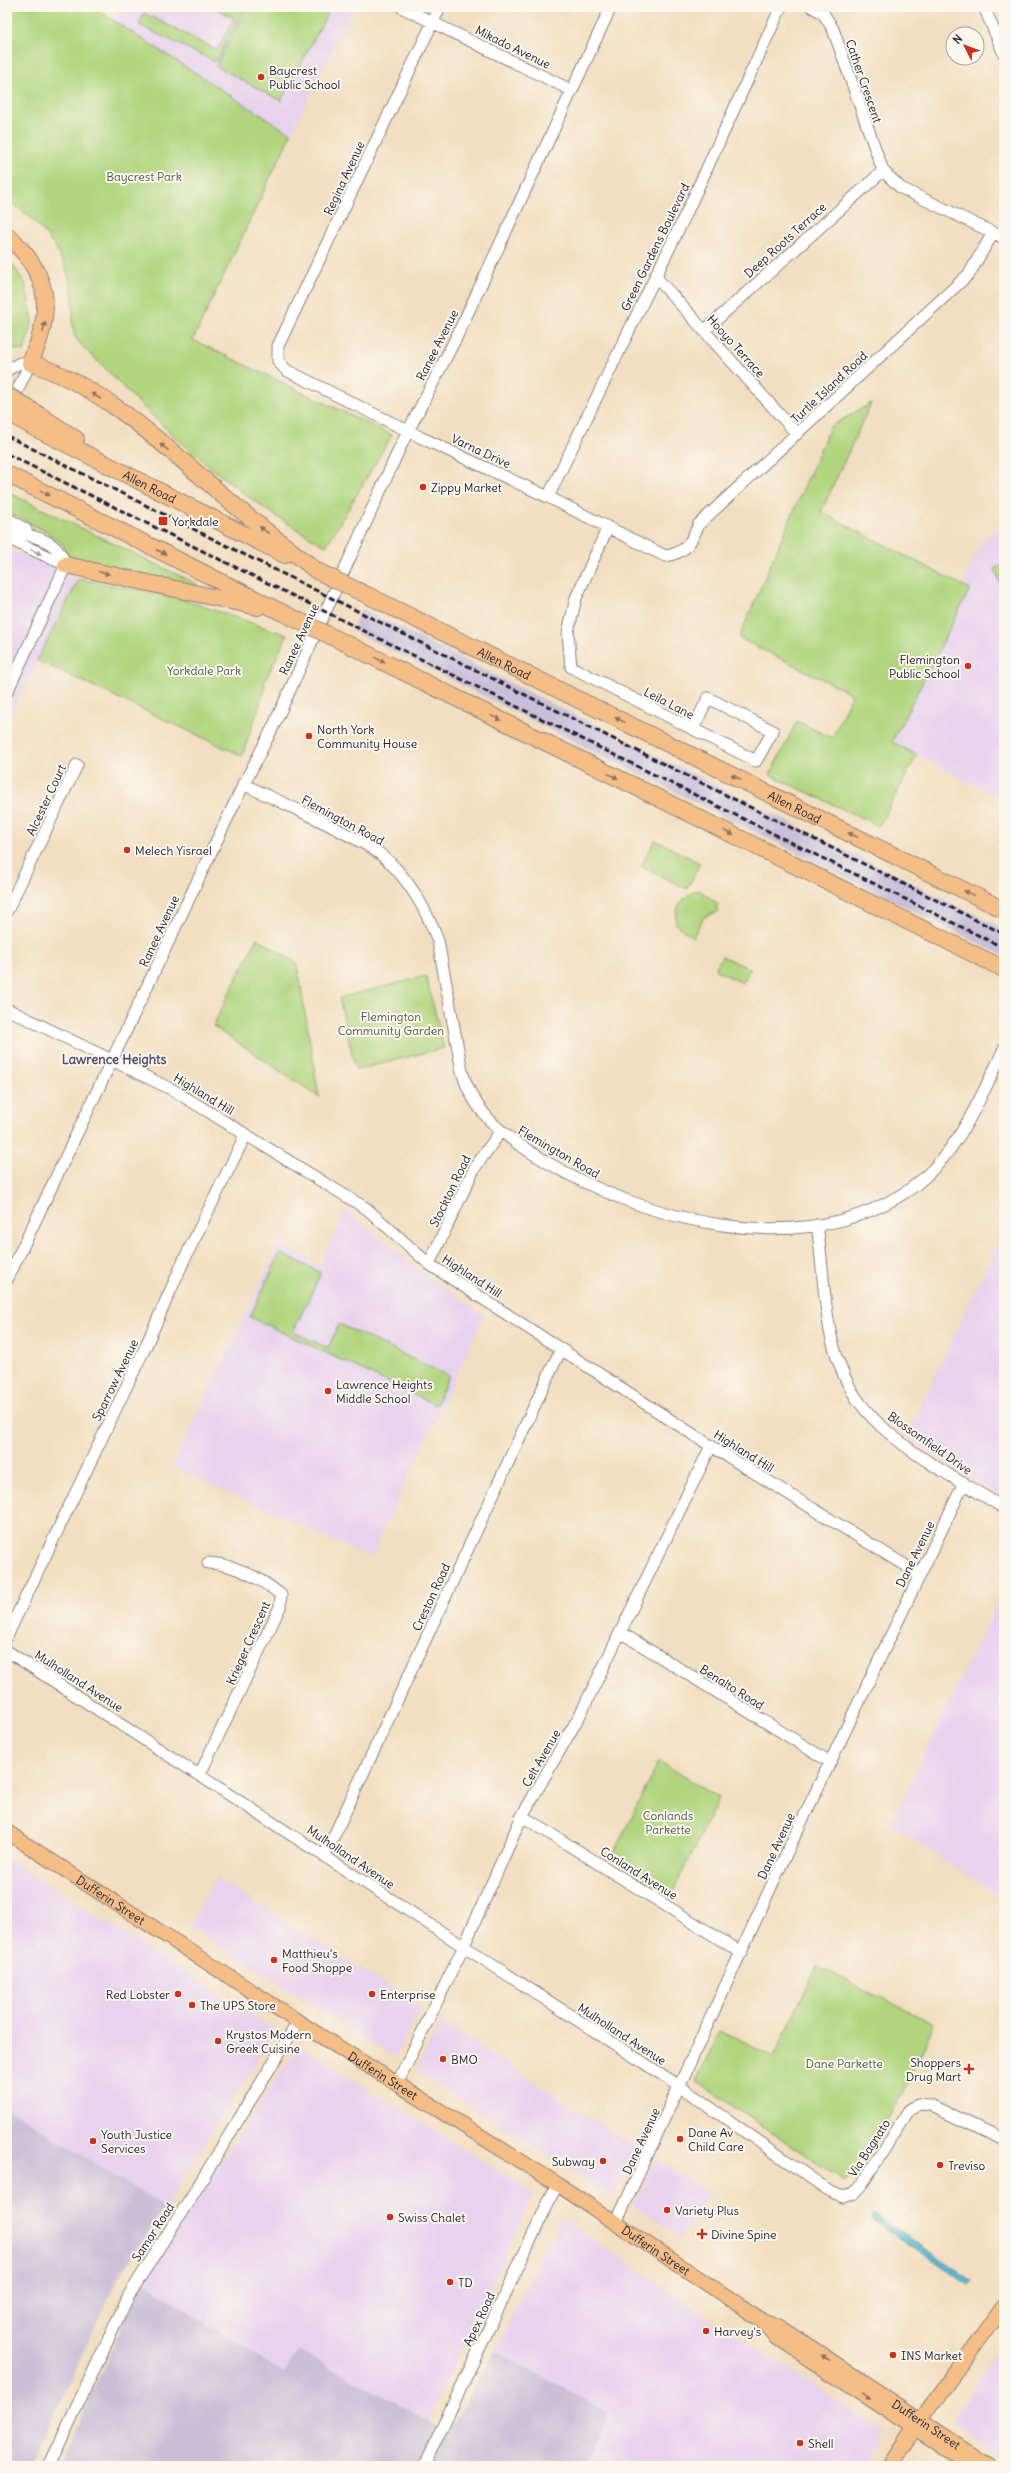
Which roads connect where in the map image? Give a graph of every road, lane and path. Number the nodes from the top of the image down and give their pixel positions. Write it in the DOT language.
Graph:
graph roads {
  1 [pos="401,7"];
  2 [pos="440,7"];
  3 [pos="611,7"];
  4 [pos="782,7"];
  5 [pos="812,7"];
  6 [pos="984,7"];
  7 [pos="432,22"];
  8 [pos="1004,54"];
  9 [pos="571,90"];
  10 [pos="883,171"];
  11 [pos="994,233"];
  12 [pos="7,235"];
  13 [pos="1004,238"];
  14 [pos="655,276"];
  15 [pos="705,330"];
  16 [pos="278,361"];
  17 [pos="30,363"];
  18 [pos="7,370"];
  19 [pos="7,395"];
  20 [pos="7,412"];
  21 [pos="36,421"];
  22 [pos="408,431"];
  23 [pos="797,434"];
  24 [pos="8,475"];
  25 [pos="548,497"];
  26 [pos="7,518"];
  27 [pos="608,526"];
  28 [pos="7,528"];
  29 [pos="31,534"];
  30 [pos="7,538"];
  31 [pos="678,554"];
  32 [pos="66,565"];
  33 [pos="317,571"];
  34 [pos="279,611"];
  35 [pos="7,692"];
  36 [pos="693,729"];
  37 [pos="77,765"];
  38 [pos="244,784"];
  39 [pos="1004,910"];
  40 [pos="7,912"];
  41 [pos="1004,969"];
  42 [pos="7,1009"];
  43 [pos="1004,1049"];
  44 [pos="111,1061"];
  45 [pos="500,1132"];
  46 [pos="246,1134"];
  47 [pos="817,1225"];
  48 [pos="429,1264"];
  49 [pos="7,1280"];
  50 [pos="561,1349"];
  51 [pos="711,1446"];
  52 [pos="964,1483"];
  53 [pos="1004,1508"];
  54 [pos="208,1563"];
  55 [pos="919,1574"];
  56 [pos="620,1632"];
  57 [pos="7,1636"];
  58 [pos="7,1651"];
  59 [pos="830,1762"];
  60 [pos="200,1774"];
  61 [pos="522,1816"];
  62 [pos="7,1832"];
  63 [pos="325,1855"];
  64 [pos="463,1948"];
  65 [pos="742,1953"];
  66 [pos="298,2022"];
  67 [pos="398,2084"];
  68 [pos="680,2087"];
  69 [pos="1004,2140"];
  70 [pos="557,2184"];
  71 [pos="616,2223"];
  72 [pos="1004,2304"];
  73 [pos="921,2426"];
  74 [pos="49,2466"];
  75 [pos="424,2466"];
  76 [pos="890,2466"];
  77 [pos="900,2466"];
  78 [pos="973,2466"];
  79 [pos="990,2466"];
  1 -- 7 [label="street, Mikado Avenue"];
  2 -- 7 [label="street, Regina Avenue"];
  3 -- 9 [label="street, Ranee Avenue"];
  4 -- 14 [label="street, Green Gardens Boulevard"];
  5 -- 10 [label="street, Cather Crescent"];
  6 -- 8 [label="street"];
  7 -- 9 [label="street, Mikado Avenue"];
  7 -- 16 [label="street, Regina Avenue"];
  9 -- 22 [label="street, Ranee Avenue"];
  10 -- 11 [label="street"];
  10 -- 15 [label="street, Deep Roots Terrace"];
  11 -- 13 [label="street"];
  11 -- 23 [label="street, Turtle Island Road"];
  17 -- 12 [label="highway, one-way"];
  14 -- 15 [label="street, Hooyo Terrace"];
  14 -- 25 [label="street, Green Gardens Boulevard"];
  15 -- 23 [label="street, Hooyo Terrace"];
  16 -- 22 [label="street, Varna Drive"];
  17 -- 18 [label="street"];
  17 -- 20 [label="street"];
  33 -- 17 [label="highway, one-way"];
  19 -- 21 [label="highway, bridge"];
  20 -- 21 [label="highway, Allen Road, bridge"];
  21 -- 33 [label="highway, Allen Road"];
  22 -- 25 [label="street, Varna Drive"];
  22 -- 38 [label="street, Ranee Avenue"];
  23 -- 31 [label="street, Turtle Island Road"];
  24 -- 34 [label="highway, one-way"];
  25 -- 27 [label="street, Varna Drive"];
  26 -- 29 [label="street"];
  27 -- 31 [label="street, Varna Drive"];
  27 -- 36 [label="street, Leila Lane"];
  28 -- 29 [label="street"];
  29 -- 32 [label="street"];
  30 -- 32 [label="street, one-way"];
  32 -- 34 [label="highway, one-way"];
  32 -- 35 [label="street"];
  39 -- 33 [label="highway, Allen Road, one-way, bridge"];
  34 -- 41 [label="highway, one-way, bridge"];
  36 -- 36 [label="street, Leila Lane"];
  37 -- 40 [label="street, Alcester Court"];
  38 -- 44 [label="street, Ranee Avenue"];
  38 -- 45 [label="street, Flemington Road"];
  42 -- 44 [label="street, Highland Hill"];
  43 -- 47 [label="street, Flemington Road"];
  44 -- 46 [label="street, Highland Hill"];
  44 -- 49 [label="street, Ranee Avenue"];
  45 -- 47 [label="street, Flemington Road"];
  45 -- 48 [label="street, Stockton Road"];
  46 -- 48 [label="street, Highland Hill"];
  46 -- 57 [label="street, Sparrow Avenue"];
  47 -- 52 [label="street, Blossomfield Drive"];
  48 -- 50 [label="street, Highland Hill"];
  50 -- 51 [label="street, Highland Hill"];
  50 -- 63 [label="street, Creston Road"];
  51 -- 55 [label="street, Highland Hill"];
  51 -- 56 [label="street, Celt Avenue"];
  52 -- 53 [label="street, Blossomfield Drive"];
  52 -- 55 [label="street, Dane Avenue"];
  54 -- 60 [label="street, Krieger Crescent"];
  55 -- 59 [label="street, Dane Avenue"];
  56 -- 59 [label="street, Benalto Road"];
  56 -- 61 [label="street, Celt Avenue"];
  58 -- 60 [label="street, Mulholland Avenue"];
  59 -- 65 [label="street, Dane Avenue"];
  60 -- 63 [label="street, Mulholland Avenue"];
  61 -- 64 [label="street, Celt Avenue"];
  61 -- 65 [label="street, Conland Avenue"];
  62 -- 66 [label="main road, Dufferin Street"];
  63 -- 64 [label="street, Mulholland Avenue"];
  64 -- 67 [label="street, Celt Avenue"];
  64 -- 68 [label="street, Mulholland Avenue"];
  65 -- 68 [label="street, Dane Avenue"];
  66 -- 67 [label="main road, Dufferin Street"];
  66 -- 74 [label="street, Samor Road"];
  67 -- 70 [label="main road, Dufferin Street"];
  68 -- 69 [label="street, Via Bagnato"];
  68 -- 71 [label="street, Dane Avenue"];
  70 -- 71 [label="main road, Dufferin Street"];
  70 -- 75 [label="street, Apex Road"];
  71 -- 73 [label="main road, Dufferin Street"];
  72 -- 73 [label="main road"];
  73 -- 76 [label="main road"];
  73 -- 77 [label="main road"];
  73 -- 78 [label="main road, Dufferin Street"];
  73 -- 79 [label="main road, Dufferin Street"];
}
